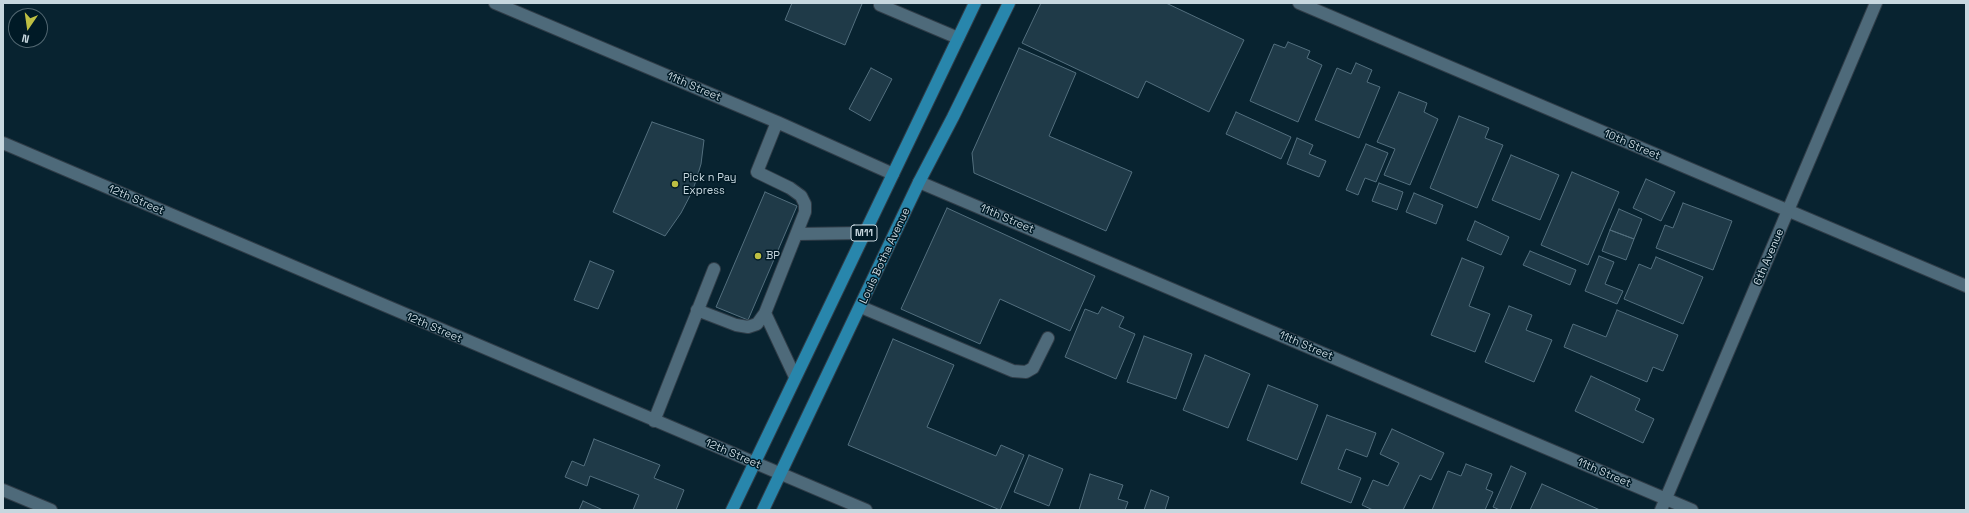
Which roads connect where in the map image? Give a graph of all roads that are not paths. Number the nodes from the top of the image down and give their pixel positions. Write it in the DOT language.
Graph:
graph roads {
  1 [pos="495,3"];
  2 [pos="975,3"];
  3 [pos="1009,3"];
  4 [pos="1299,3"];
  5 [pos="1876,3"];
  6 [pos="880,5"];
  7 [pos="958,38"];
  8 [pos="777,122"];
  9 [pos="3,143"];
  10 [pos="893,174"];
  11 [pos="919,182"];
  12 [pos="1788,212"];
  13 [pos="864,233"];
  14 [pos="796,234"];
  15 [pos="714,269"];
  16 [pos="1966,286"];
  17 [pos="861,307"];
  18 [pos="697,310"];
  19 [pos="765,313"];
  20 [pos="1048,338"];
  21 [pos="795,377"];
  22 [pos="654,420"];
  23 [pos="754,463"];
  24 [pos="781,474"];
  25 [pos="3,490"];
  26 [pos="1664,504"];
  27 [pos="51,510"];
  28 [pos="732,510"];
  29 [pos="763,510"];
  30 [pos="866,510"];
  31 [pos="1692,510"];
  1 -- 8 [label="street, 11th Street"];
  2 -- 7 [label="main road, M11"];
  3 -- 11 [label="main road, Louis Botha Avenue / M11"];
  4 -- 12 [label="street, 10th Street"];
  5 -- 12 [label="street, 6th Avenue"];
  6 -- 7 [label="street"];
  7 -- 10 [label="main road, M11"];
  8 -- 10 [label="street, 11th Street"];
  8 -- 14 [label="street"];
  9 -- 22 [label="street, 12th Street"];
  10 -- 13 [label="main road, M11"];
  11 -- 17 [label="main road, Louis Botha Avenue / M11"];
  11 -- 26 [label="street, 11th Street"];
  12 -- 16 [label="street, 10th Street"];
  12 -- 26 [label="street, 6th Avenue"];
  13 -- 14 [label="street"];
  13 -- 21 [label="main road, M11"];
  14 -- 19 [label="street"];
  15 -- 18 [label="street"];
  17 -- 20 [label="street"];
  17 -- 24 [label="main road, Louis Botha Avenue / M11"];
  18 -- 19 [label="street"];
  18 -- 22 [label="street"];
  19 -- 21 [label="street"];
  21 -- 23 [label="main road, M11"];
  22 -- 23 [label="street, 12th Street"];
  23 -- 24 [label="street, 12th Street"];
  23 -- 28 [label="main road, M11"];
  24 -- 29 [label="main road, Louis Botha Avenue / M11"];
  24 -- 30 [label="street, 12th Street"];
  25 -- 27 [label="street"];
  26 -- 31 [label="street, 11th Street"];
}
